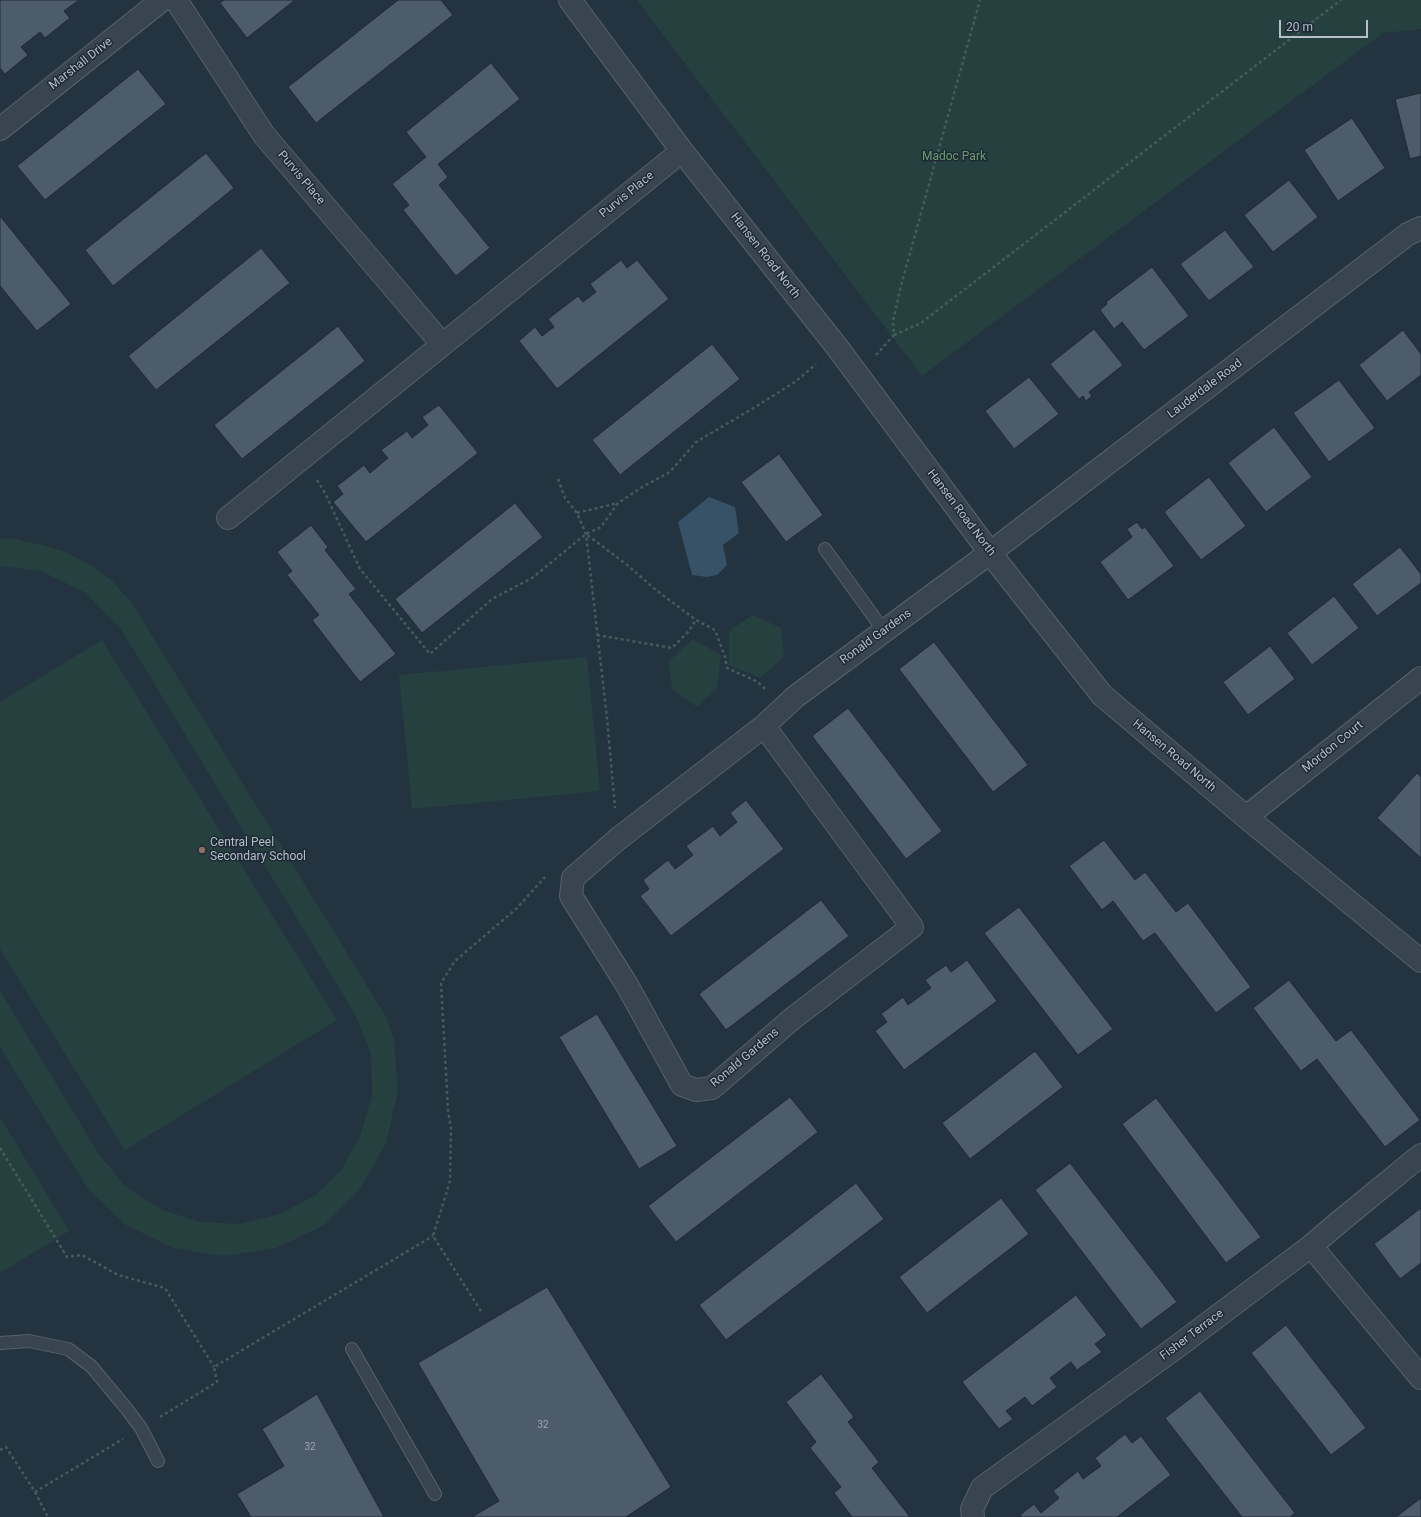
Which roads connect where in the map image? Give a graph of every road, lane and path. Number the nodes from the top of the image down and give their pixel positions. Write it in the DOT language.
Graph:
graph roads {
  1 [pos="162,0"];
  2 [pos="176,0"];
  3 [pos="570,0"];
  4 [pos="980,0"];
  5 [pos="1341,0"];
  6 [pos="0,129"];
  7 [pos="682,151"];
  8 [pos="1421,228"];
  9 [pos="894,335"];
  10 [pos="442,344"];
  11 [pos="837,347"];
  12 [pos="858,376"];
  13 [pos="303,457"];
  14 [pos="558,479"];
  15 [pos="618,503"];
  16 [pos="577,513"];
  17 [pos="228,518"];
  18 [pos="586,534"];
  19 [pos="825,549"];
  20 [pos="991,552"];
  21 [pos="696,620"];
  22 [pos="884,630"];
  23 [pos="597,635"];
  24 [pos="1421,678"];
  25 [pos="783,707"];
  26 [pos="764,726"];
  27 [pos="1246,817"];
  28 [pos="618,839"];
  29 [pos="573,878"];
  30 [pos="1421,961"];
  31 [pos="0,1148"];
  32 [pos="1421,1155"];
  33 [pos="433,1236"];
  34 [pos="1311,1246"];
  35 [pos="481,1311"];
  36 [pos="0,1343"];
  37 [pos="352,1349"];
  38 [pos="214,1367"];
  39 [pos="1421,1378"];
  40 [pos="141,1428"];
  41 [pos="0,1450"];
  42 [pos="158,1461"];
  43 [pos="35,1492"];
  44 [pos="435,1494"];
  45 [pos="48,1517"];
  46 [pos="973,1517"];
  1 -- 6 [label="street, Marshall Drive"];
  2 -- 10 [label="street, Purvis Place"];
  3 -- 7 [label="street, Hansen Road North"];
  4 -- 9 [label="path"];
  5 -- 9 [label="path"];
  7 -- 10 [label="street, Purvis Place"];
  7 -- 11 [label="street, Hansen Road North"];
  8 -- 20 [label="street, Lauderdale Road"];
  9 -- 12 [label="path"];
  10 -- 13 [label="street, Purvis Place"];
  11 -- 12 [label="street, Hansen Road North"];
  11 -- 15 [label="path"];
  12 -- 20 [label="street, Hansen Road North"];
  13 -- 17 [label="street, Purvis Place"];
  13 -- 18 [label="path"];
  14 -- 16 [label="path"];
  15 -- 16 [label="path"];
  15 -- 18 [label="path"];
  16 -- 18 [label="path"];
  18 -- 21 [label="path"];
  18 -- 23 [label="path"];
  19 -- 22 [label="lane"];
  20 -- 22 [label="street, Ronald Gardens"];
  20 -- 27 [label="street, Hansen Road North"];
  21 -- 23 [label="path"];
  21 -- 25 [label="path"];
  22 -- 25 [label="street, Ronald Gardens"];
  23 -- 28 [label="path"];
  24 -- 27 [label="street, Mordon Court"];
  25 -- 26 [label="street, Ronald Gardens"];
  26 -- 28 [label="street, Ronald Gardens"];
  26 -- 29 [label="street, Ronald Gardens"];
  27 -- 30 [label="street, Hansen Road North"];
  28 -- 29 [label="street, Ronald Gardens"];
  29 -- 33 [label="path"];
  31 -- 38 [label="path"];
  32 -- 34 [label="street, Fisher Terrace"];
  33 -- 35 [label="path"];
  33 -- 38 [label="path"];
  34 -- 39 [label="street"];
  34 -- 46 [label="street, Fisher Terrace"];
  36 -- 40 [label="lane"];
  37 -- 44 [label="lane"];
  38 -- 40 [label="path"];
  40 -- 42 [label="lane"];
  40 -- 43 [label="path"];
  41 -- 43 [label="path"];
  43 -- 45 [label="path"];
}
